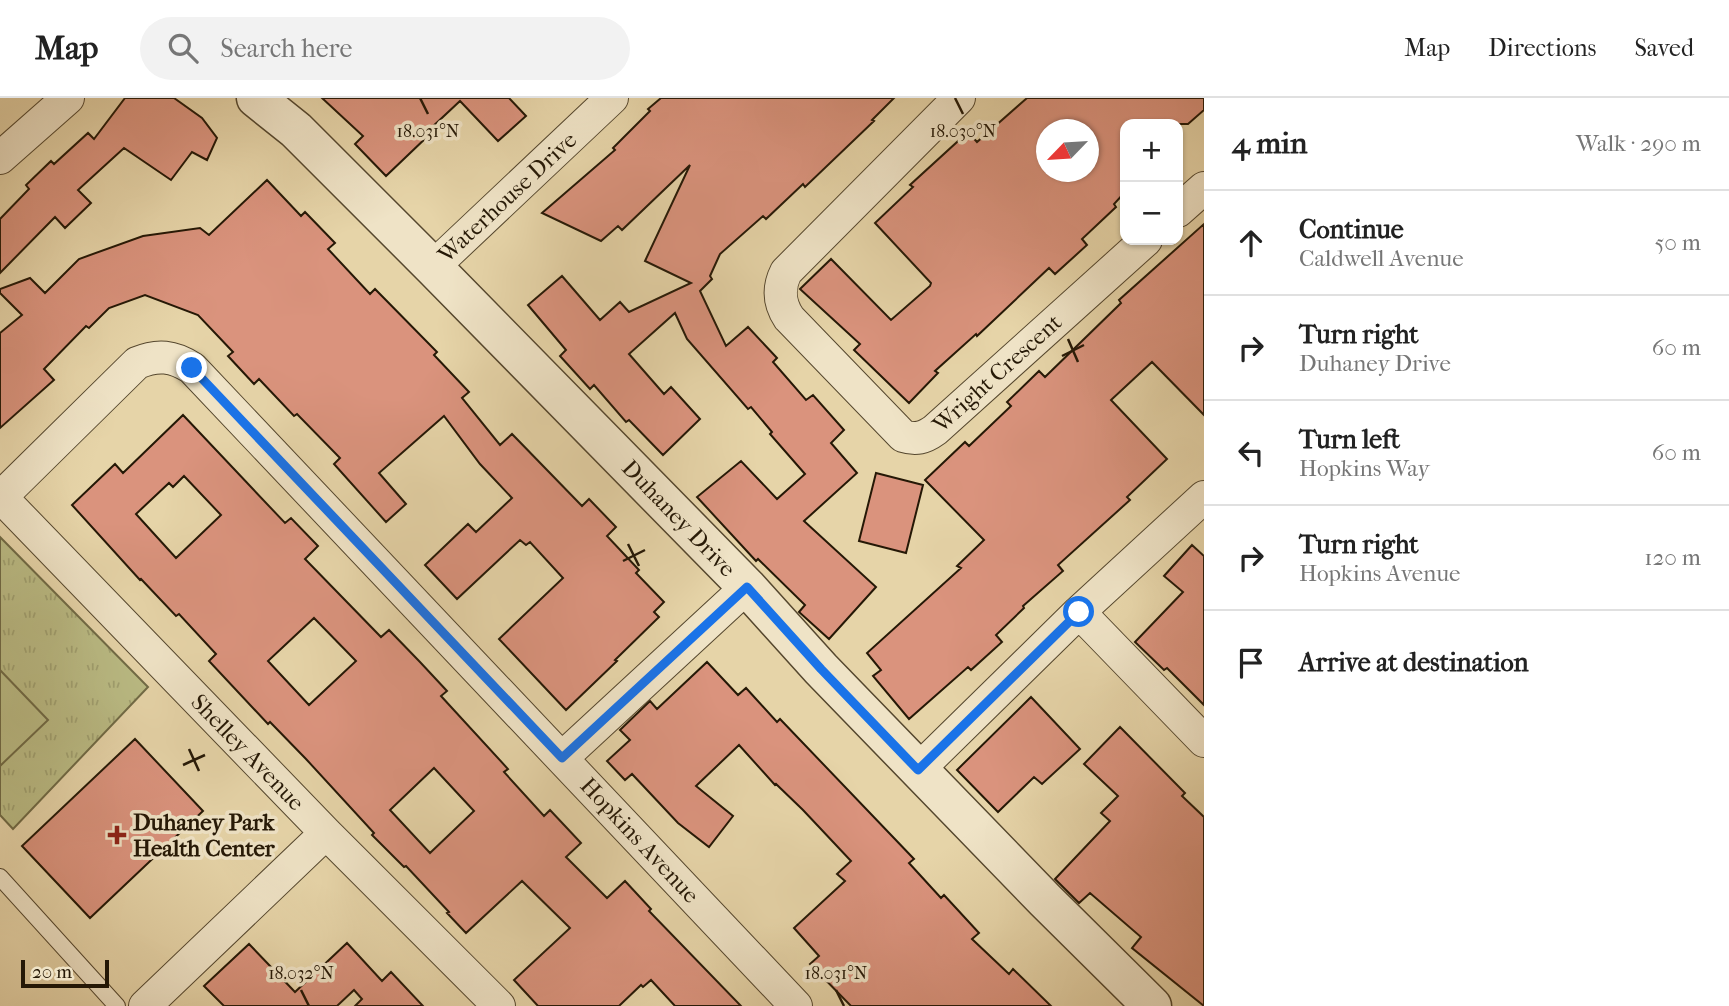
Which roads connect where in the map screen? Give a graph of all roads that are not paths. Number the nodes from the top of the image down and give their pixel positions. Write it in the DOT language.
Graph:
graph roads {
  1 [pos="68,98"];
  2 [pos="256,98"];
  3 [pos="959,98"];
  4 [pos="593,104"];
  5 [pos="0,158"];
  6 [pos="1204,188"];
  7 [pos="1183,207"];
  8 [pos="1140,245"];
  9 [pos="433,267"];
  10 [pos="0,496"];
  11 [pos="1204,497"];
  12 [pos="747,587"];
  13 [pos="1079,612"];
  14 [pos="1204,741"];
  15 [pos="562,758"];
  16 [pos="918,770"];
  17 [pos="326,833"];
  18 [pos="1,877"];
  19 [pos="165,1000"];
  20 [pos="117,1006"];
  21 [pos="499,1006"];
  22 [pos="796,1006"];
  23 [pos="1152,1006"];
  1 -- 5 [label="street"];
  2 -- 9 [label="street, Duhaney Drive"];
  3 -- 8 [label="street, Wright Crescent"];
  4 -- 9 [label="street, Waterhouse Drive"];
  6 -- 7 [label="street"];
  9 -- 12 [label="street, Duhaney Drive"];
  10 -- 15 [label="street, Hopkins Avenue"];
  10 -- 17 [label="street, Shelley Avenue"];
  11 -- 13 [label="street"];
  12 -- 15 [label="street"];
  12 -- 16 [label="street, Duhaney Drive"];
  13 -- 14 [label="street"];
  13 -- 16 [label="street"];
  15 -- 22 [label="street, Hopkins Avenue"];
  16 -- 23 [label="street, Duhaney Drive"];
  17 -- 19 [label="street"];
  17 -- 21 [label="street, Shelley Avenue"];
  18 -- 20 [label="lane"];
}
